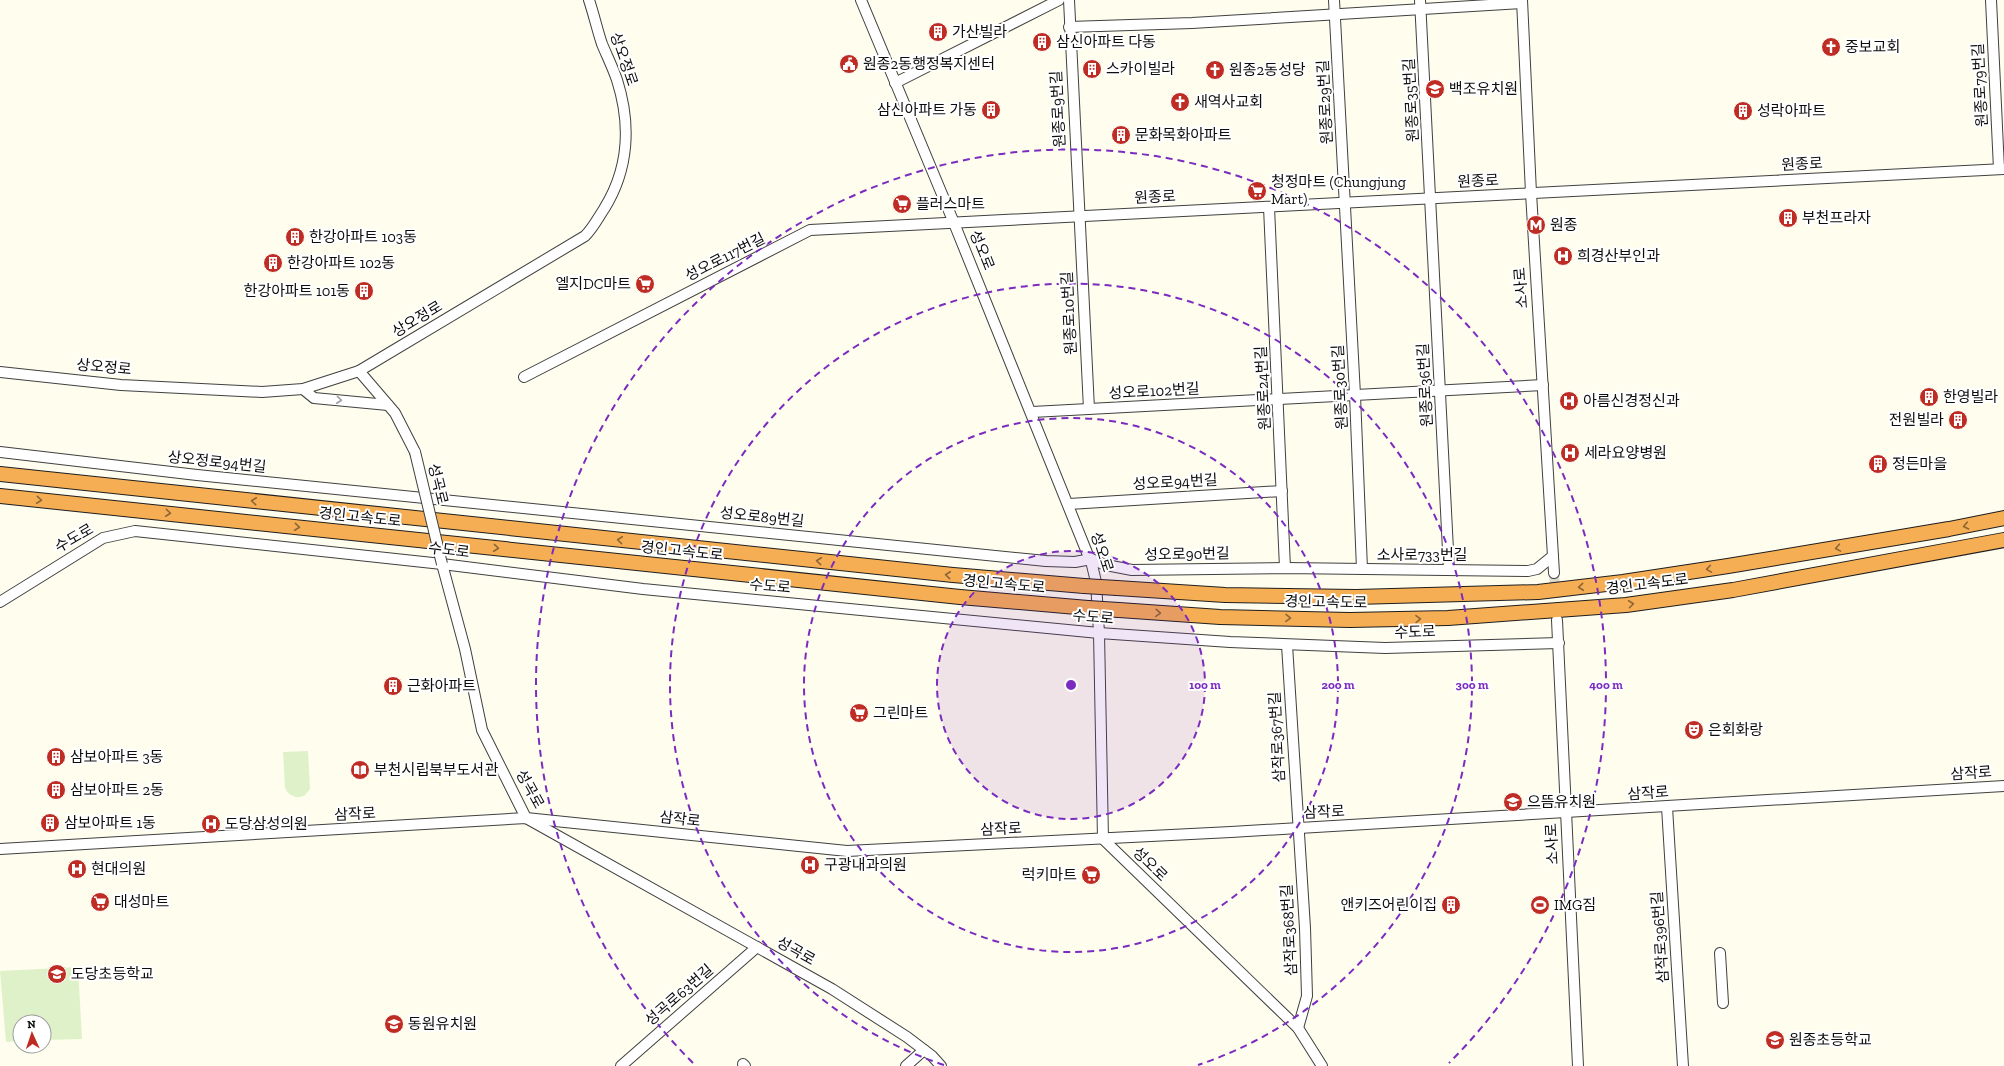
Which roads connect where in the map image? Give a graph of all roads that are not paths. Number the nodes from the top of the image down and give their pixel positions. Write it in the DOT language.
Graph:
graph roads {
  1 [pos="589,0"];
  2 [pos="861,0"];
  3 [pos="1059,0"];
  4 [pos="1069,0"];
  5 [pos="1334,0"];
  6 [pos="1991,0"];
  7 [pos="1522,2"];
  8 [pos="1421,5"];
  9 [pos="1335,14"];
  10 [pos="1069,27"];
  11 [pos="895,83"];
  12 [pos="2002,169"];
  13 [pos="1531,193"];
  14 [pos="1431,198"];
  15 [pos="1345,203"];
  16 [pos="1269,206"];
  17 [pos="1079,216"];
  18 [pos="954,223"];
  19 [pos="358,371"];
  20 [pos="0,372"];
  21 [pos="524,377"];
  22 [pos="1543,385"];
  23 [pos="303,389"];
  24 [pos="1440,390"];
  25 [pos="1355,395"];
  26 [pos="1278,399"];
  27 [pos="388,405"];
  28 [pos="1089,409"];
  29 [pos="1032,412"];
  30 [pos="0,452"];
  31 [pos="0,474"];
  32 [pos="1282,491"];
  33 [pos="0,496"];
  34 [pos="431,500"];
  35 [pos="1069,504"];
  36 [pos="2004,518"];
  37 [pos="2004,540"];
  38 [pos="1553,556"];
  39 [pos="1090,559"];
  40 [pos="442,564"];
  41 [pos="1285,568"];
  42 [pos="1362,569"];
  43 [pos="1449,570"];
  44 [pos="1554,573"];
  45 [pos="0,602"];
  46 [pos="1557,620"];
  47 [pos="1099,633"];
  48 [pos="1559,643"];
  49 [pos="1287,644"];
  50 [pos="2004,786"];
  51 [pos="1667,807"];
  52 [pos="1566,813"];
  53 [pos="526,818"];
  54 [pos="1297,828"];
  55 [pos="1103,839"];
  56 [pos="0,849"];
  57 [pos="757,947"];
  58 [pos="1720,953"];
  59 [pos="1723,1003"];
  60 [pos="1298,1028"];
  61 [pos="924,1050"];
  62 [pos="621,1066"];
  63 [pos="906,1066"];
  64 [pos="941,1066"];
  65 [pos="1322,1066"];
  66 [pos="1578,1066"];
  67 [pos="1683,1066"];
  1 -- 19 [label="street, 상오정로"];
  2 -- 11 [label="street, 성오로"];
  3 -- 11 [label="street"];
  4 -- 10 [label="street, 원종로9번길"];
  5 -- 9 [label="street, 원종로29번길"];
  6 -- 12 [label="street, 원종로79번길"];
  7 -- 8 [label="street"];
  7 -- 13 [label="street, 소사로"];
  8 -- 9 [label="street"];
  8 -- 14 [label="street, 원종로35번길"];
  9 -- 10 [label="street"];
  9 -- 15 [label="street, 원종로29번길"];
  10 -- 17 [label="street, 원종로9번길"];
  11 -- 18 [label="street, 성오로"];
  12 -- 13 [label="street, 원종로"];
  13 -- 14 [label="street, 원종로"];
  13 -- 22 [label="street, 소사로"];
  14 -- 15 [label="street, 원종로"];
  14 -- 24 [label="street, 원종로36번길"];
  15 -- 16 [label="street, 원종로"];
  15 -- 25 [label="street, 원종로30번길"];
  16 -- 17 [label="street, 원종로"];
  16 -- 26 [label="street, 원종로24번길"];
  17 -- 18 [label="street, 원종로"];
  17 -- 28 [label="street, 원종로10번길"];
  18 -- 21 [label="street, 성오로117번길"];
  18 -- 29 [label="street, 성오로"];
  19 -- 23 [label="street, 상오정로"];
  19 -- 27 [label="street, 성곡로"];
  20 -- 23 [label="street, 상오정로"];
  22 -- 24 [label="street, 성오로102번길"];
  22 -- 38 [label="street, 소사로"];
  23 -- 27 [label="street, one-way"];
  24 -- 25 [label="street, 성오로102번길"];
  24 -- 43 [label="street, 원종로36번길"];
  25 -- 26 [label="street, 성오로102번길"];
  25 -- 42 [label="street, 원종로30번길"];
  26 -- 28 [label="street, 성오로102번길"];
  26 -- 32 [label="street, 원종로24번길"];
  27 -- 40 [label="street, 성곡로, bridge"];
  28 -- 29 [label="street, 성오로102번길"];
  29 -- 35 [label="street, 성오로"];
  30 -- 34 [label="street, 상오정로94번길"];
  36 -- 31 [label="highway, 경인고속도로, one-way, bridge"];
  32 -- 35 [label="street, 성오로94번길"];
  32 -- 41 [label="street, 원종로24번길"];
  33 -- 37 [label="highway, 경인고속도로, one-way, bridge"];
  34 -- 39 [label="street, 성오로89번길"];
  35 -- 39 [label="street, 성오로"];
  38 -- 43 [label="street, 소사로733번길"];
  38 -- 44 [label="street, 소사로"];
  39 -- 41 [label="street, 성오로90번길"];
  39 -- 47 [label="street, 성오로"];
  40 -- 45 [label="street, 수도로"];
  40 -- 47 [label="street, 수도로"];
  40 -- 53 [label="street, 성곡로"];
  41 -- 42 [label="street, 소사로733번길"];
  42 -- 43 [label="street, 소사로733번길"];
  46 -- 48 [label="street, 소사로"];
  47 -- 49 [label="street, 수도로"];
  47 -- 55 [label="street, 성오로"];
  48 -- 49 [label="street, 수도로"];
  48 -- 52 [label="street, 소사로"];
  49 -- 54 [label="street, 삼작로367번길"];
  50 -- 51 [label="street, 삼작로"];
  51 -- 52 [label="street, 삼작로"];
  51 -- 67 [label="street, 삼작로396번길"];
  52 -- 54 [label="street, 삼작로"];
  52 -- 66 [label="street, 소사로"];
  53 -- 55 [label="street, 삼작로"];
  53 -- 56 [label="street, 삼작로"];
  53 -- 57 [label="street, 성곡로"];
  54 -- 55 [label="street, 삼작로"];
  54 -- 60 [label="street, 삼작로368번길"];
  55 -- 60 [label="street, 성오로"];
  57 -- 61 [label="street, 성곡로"];
  57 -- 62 [label="street, 성곡로63번길"];
  58 -- 59 [label="street"];
  60 -- 65 [label="street, 성오로"];
  61 -- 63 [label="street"];
  61 -- 64 [label="street, 성곡로"];
}
